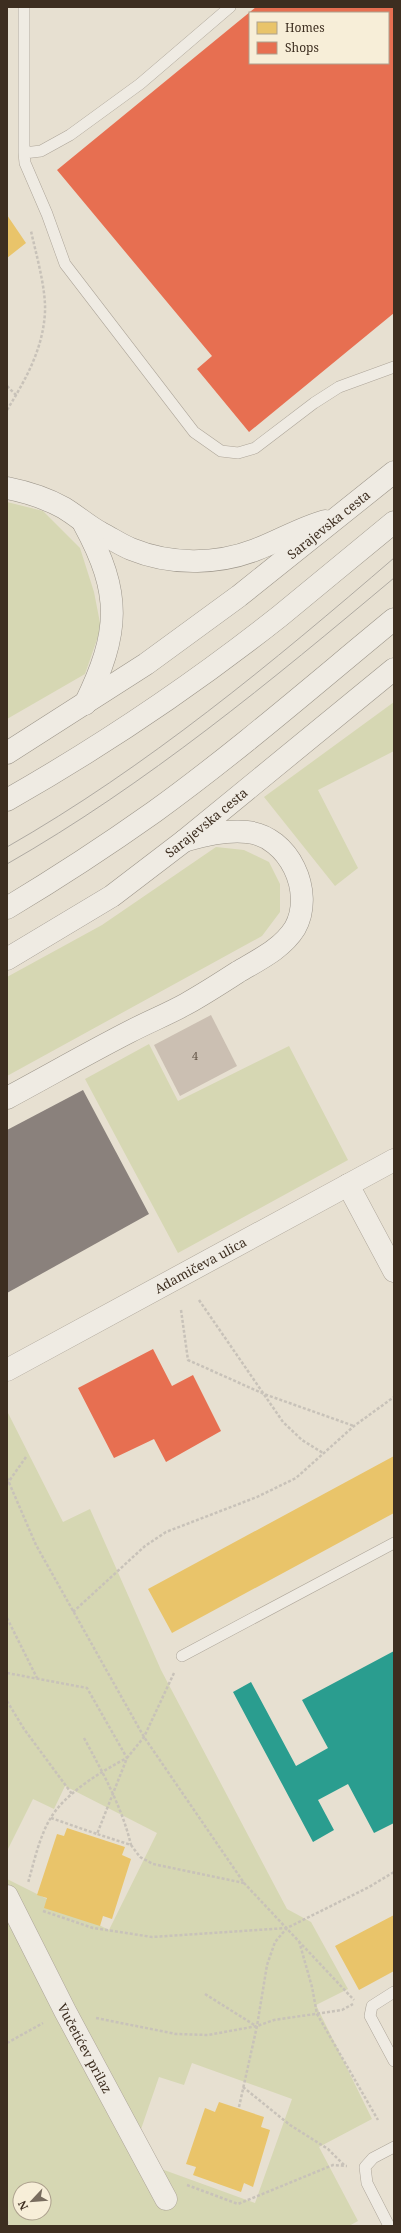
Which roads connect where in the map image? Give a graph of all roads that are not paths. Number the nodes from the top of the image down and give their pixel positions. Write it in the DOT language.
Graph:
graph roads {
  1 [pos="24,7"];
  2 [pos="230,7"];
  3 [pos="24,153"];
  4 [pos="394,367"];
  5 [pos="394,472"];
  6 [pos="7,488"];
  7 [pos="340,517"];
  8 [pos="394,522"];
  9 [pos="84,524"];
  10 [pos="394,619"];
  11 [pos="394,669"];
  12 [pos="85,705"];
  13 [pos="7,753"];
  14 [pos="7,800"];
  15 [pos="184,841"];
  16 [pos="7,908"];
  17 [pos="7,959"];
  18 [pos="7,1098"];
  19 [pos="394,1160"];
  20 [pos="348,1185"];
  21 [pos="394,1271"];
  22 [pos="7,1370"];
  23 [pos="394,1543"];
  24 [pos="182,1656"];
  25 [pos="13,1902"];
  26 [pos="394,1992"];
  27 [pos="394,2061"];
  28 [pos="394,2147"];
  29 [pos="166,2199"];
  30 [pos="388,2226"];
  1 -- 3 [label="lane"];
  2 -- 3 [label="lane"];
  3 -- 4 [label="lane"];
  5 -- 7 [label="main road, Sarajevska cesta"];
  6 -- 9 [label="main road"];
  7 -- 9 [label="main road"];
  7 -- 12 [label="main road, Sarajevska cesta"];
  8 -- 14 [label="main road"];
  9 -- 12 [label="main road"];
  10 -- 16 [label="main road"];
  11 -- 15 [label="main road, Sarajevska cesta"];
  12 -- 13 [label="main road, Sarajevska cesta"];
  15 -- 17 [label="main road, Sarajevska cesta"];
  15 -- 18 [label="main road"];
  19 -- 20 [label="main road, Adamičeva ulica"];
  20 -- 21 [label="main road"];
  20 -- 22 [label="main road, Adamičeva ulica"];
  23 -- 24 [label="lane"];
  25 -- 29 [label="main road, Vučetićev prilaz"];
  26 -- 27 [label="lane"];
  28 -- 30 [label="lane"];
}
